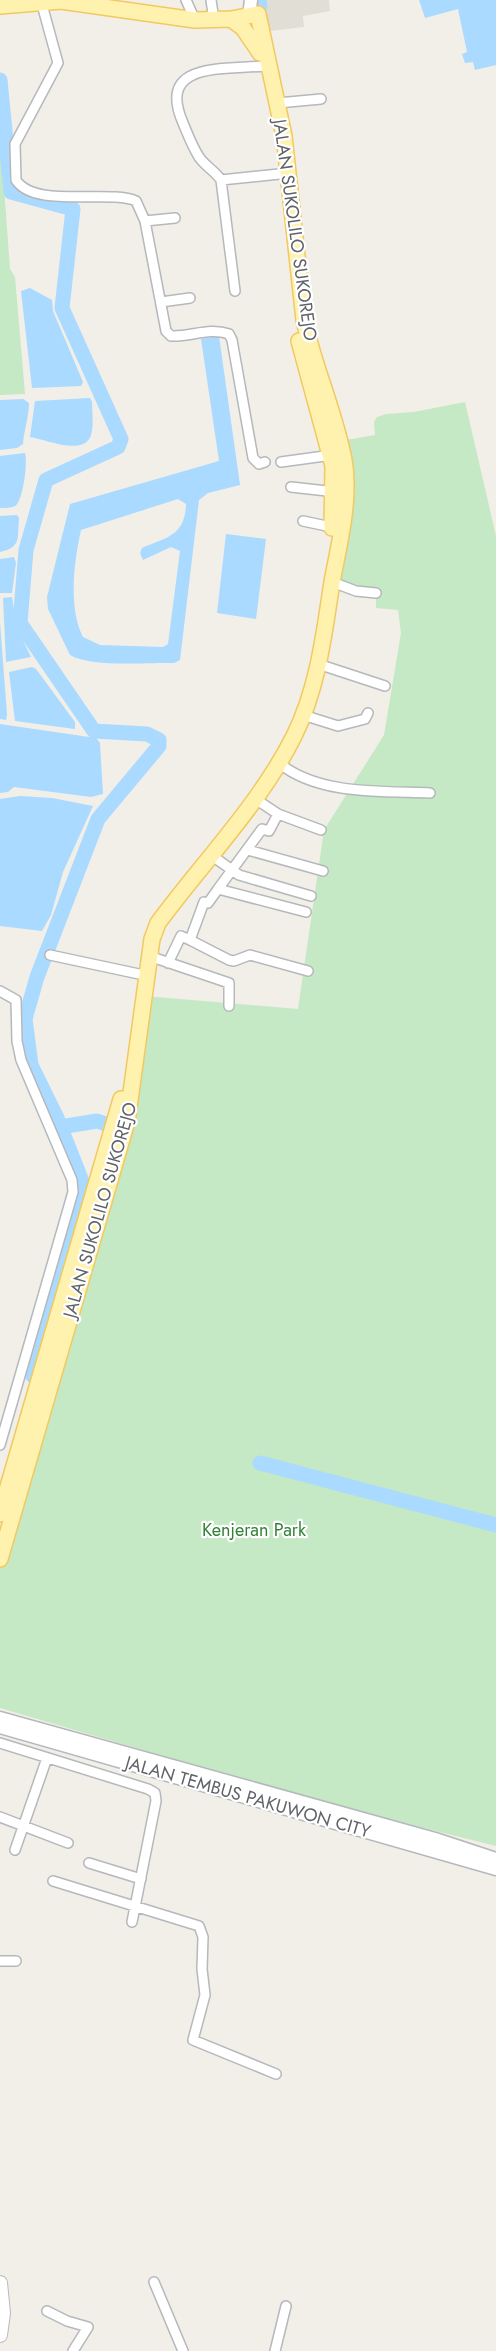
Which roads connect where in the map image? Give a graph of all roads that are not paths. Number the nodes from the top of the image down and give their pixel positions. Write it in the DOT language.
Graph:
graph roads {
  1 [pos="61,0"];
  2 [pos="186,0"];
  3 [pos="211,0"];
  4 [pos="41,1"];
  5 [pos="0,6"];
  6 [pos="136,6"];
  7 [pos="252,9"];
  8 [pos="231,19"];
  9 [pos="195,20"];
  10 [pos="214,20"];
  11 [pos="265,67"];
  12 [pos="321,99"];
  13 [pos="278,103"];
  14 [pos="286,174"];
  15 [pos="221,180"];
  16 [pos="175,218"];
  17 [pos="145,221"];
  18 [pos="235,291"];
  19 [pos="190,298"];
  20 [pos="161,302"];
  21 [pos="336,455"];
  22 [pos="265,462"];
  23 [pos="281,462"];
  24 [pos="291,487"];
  25 [pos="338,492"];
  26 [pos="303,521"];
  27 [pos="337,528"];
  28 [pos="333,583"];
  29 [pos="376,592"];
  30 [pos="319,665"];
  31 [pos="385,687"];
  32 [pos="368,712"];
  33 [pos="304,716"];
  34 [pos="281,759"];
  35 [pos="430,793"];
  36 [pos="255,799"];
  37 [pos="278,814"];
  38 [pos="321,830"];
  39 [pos="248,850"];
  40 [pos="214,858"];
  41 [pos="323,871"];
  42 [pos="232,872"];
  43 [pos="218,888"];
  44 [pos="311,896"];
  45 [pos="306,912"];
  46 [pos="148,938"];
  47 [pos="189,940"];
  48 [pos="50,955"];
  49 [pos="152,957"];
  50 [pos="168,963"];
  51 [pos="308,971"];
  52 [pos="139,974"];
  53 [pos="0,991"];
  54 [pos="229,1006"];
  55 [pos="122,1121"];
  56 [pos="0,1444"];
  57 [pos="17,1477"];
  58 [pos="0,1514"];
  59 [pos="0,1559"];
  60 [pos="0,1718"];
  61 [pos="0,1727"];
  62 [pos="0,1743"];
  63 [pos="47,1758"];
  64 [pos="0,1817"];
  65 [pos="25,1826"];
  66 [pos="69,1842"];
  67 [pos="15,1850"];
  68 [pos="496,1859"];
  69 [pos="89,1863"];
  70 [pos="496,1869"];
  71 [pos="141,1879"];
  72 [pos="53,1881"];
  73 [pos="136,1905"];
  74 [pos="132,1922"];
  75 [pos="0,1961"];
  76 [pos="16,1961"];
  77 [pos="276,2074"];
  78 [pos="154,2282"];
  79 [pos="0,2283"];
  80 [pos="286,2306"];
  81 [pos="47,2311"];
  82 [pos="0,2335"];
  83 [pos="73,2351"];
  84 [pos="183,2351"];
  85 [pos="275,2351"];
  1 -- 4 [label="main road"];
  1 -- 6 [label="main road"];
  2 -- 9 [label="street"];
  3 -- 10 [label="street"];
  4 -- 5 [label="main road"];
  4 -- 17 [label="street"];
  6 -- 9 [label="main road"];
  7 -- 8 [label="main road"];
  7 -- 11 [label="main road, JALAN SUKOLILO SUKOREJO"];
  7 -- 11 [label="main road, JALAN SUKOLILO SUKOREJO"];
  8 -- 10 [label="main road"];
  8 -- 11 [label="main road"];
  9 -- 10 [label="main road"];
  11 -- 13 [label="main road, JALAN SUKOLILO SUKOREJO"];
  11 -- 15 [label="street"];
  12 -- 13 [label="street"];
  13 -- 14 [label="main road, JALAN SUKOLILO SUKOREJO"];
  14 -- 15 [label="street"];
  14 -- 21 [label="main road, JALAN SUKOLILO SUKOREJO"];
  15 -- 18 [label="street"];
  16 -- 17 [label="street"];
  17 -- 20 [label="street"];
  19 -- 20 [label="street"];
  20 -- 22 [label="street"];
  21 -- 23 [label="street"];
  21 -- 25 [label="main road, JALAN SUKOLILO SUKOREJO"];
  24 -- 25 [label="street"];
  25 -- 27 [label="main road, JALAN SUKOLILO SUKOREJO"];
  26 -- 27 [label="street"];
  27 -- 28 [label="main road, JALAN SUKOLILO SUKOREJO"];
  28 -- 29 [label="street"];
  28 -- 30 [label="main road, JALAN SUKOLILO SUKOREJO"];
  30 -- 31 [label="street"];
  30 -- 33 [label="main road, JALAN SUKOLILO SUKOREJO"];
  32 -- 33 [label="street"];
  33 -- 34 [label="main road, JALAN SUKOLILO SUKOREJO"];
  34 -- 35 [label="street"];
  34 -- 36 [label="main road, JALAN SUKOLILO SUKOREJO"];
  36 -- 37 [label="street"];
  36 -- 40 [label="main road, JALAN SUKOLILO SUKOREJO"];
  36 -- 46 [label="main road, JALAN SUKOLILO SUKOREJO"];
  37 -- 38 [label="street"];
  37 -- 39 [label="street"];
  39 -- 41 [label="street"];
  39 -- 42 [label="street"];
  40 -- 42 [label="street"];
  40 -- 46 [label="main road, JALAN SUKOLILO SUKOREJO"];
  42 -- 43 [label="street"];
  42 -- 44 [label="street"];
  43 -- 45 [label="street"];
  43 -- 47 [label="street"];
  46 -- 49 [label="main road, JALAN SUKOLILO SUKOREJO"];
  46 -- 52 [label="main road, JALAN SUKOLILO SUKOREJO"];
  47 -- 50 [label="street"];
  47 -- 51 [label="street"];
  48 -- 52 [label="street"];
  49 -- 50 [label="street"];
  49 -- 55 [label="main road, JALAN SUKOLILO SUKOREJO"];
  50 -- 54 [label="street"];
  52 -- 55 [label="main road, JALAN SUKOLILO SUKOREJO"];
  53 -- 56 [label="street"];
  55 -- 57 [label="main road, JALAN SUKOLILO SUKOREJO"];
  57 -- 58 [label="main road, JALAN SUKOLILO SUKOREJO"];
  57 -- 59 [label="main road, JALAN SUKOLILO SUKOREJO"];
  60 -- 68 [label="street, JALAN TEMBUS PAKUWON CITY"];
  61 -- 70 [label="street, JALAN TEMBUS PAKUWON CITY"];
  62 -- 63 [label="street"];
  63 -- 65 [label="street"];
  63 -- 71 [label="street"];
  64 -- 65 [label="street"];
  65 -- 66 [label="street"];
  65 -- 67 [label="street"];
  69 -- 71 [label="street"];
  71 -- 73 [label="street"];
  72 -- 73 [label="street"];
  73 -- 74 [label="street"];
  73 -- 77 [label="street"];
  75 -- 76 [label="street"];
  78 -- 84 [label="street"];
  79 -- 82 [label="main road"];
  80 -- 85 [label="street"];
  81 -- 83 [label="street"];
}
